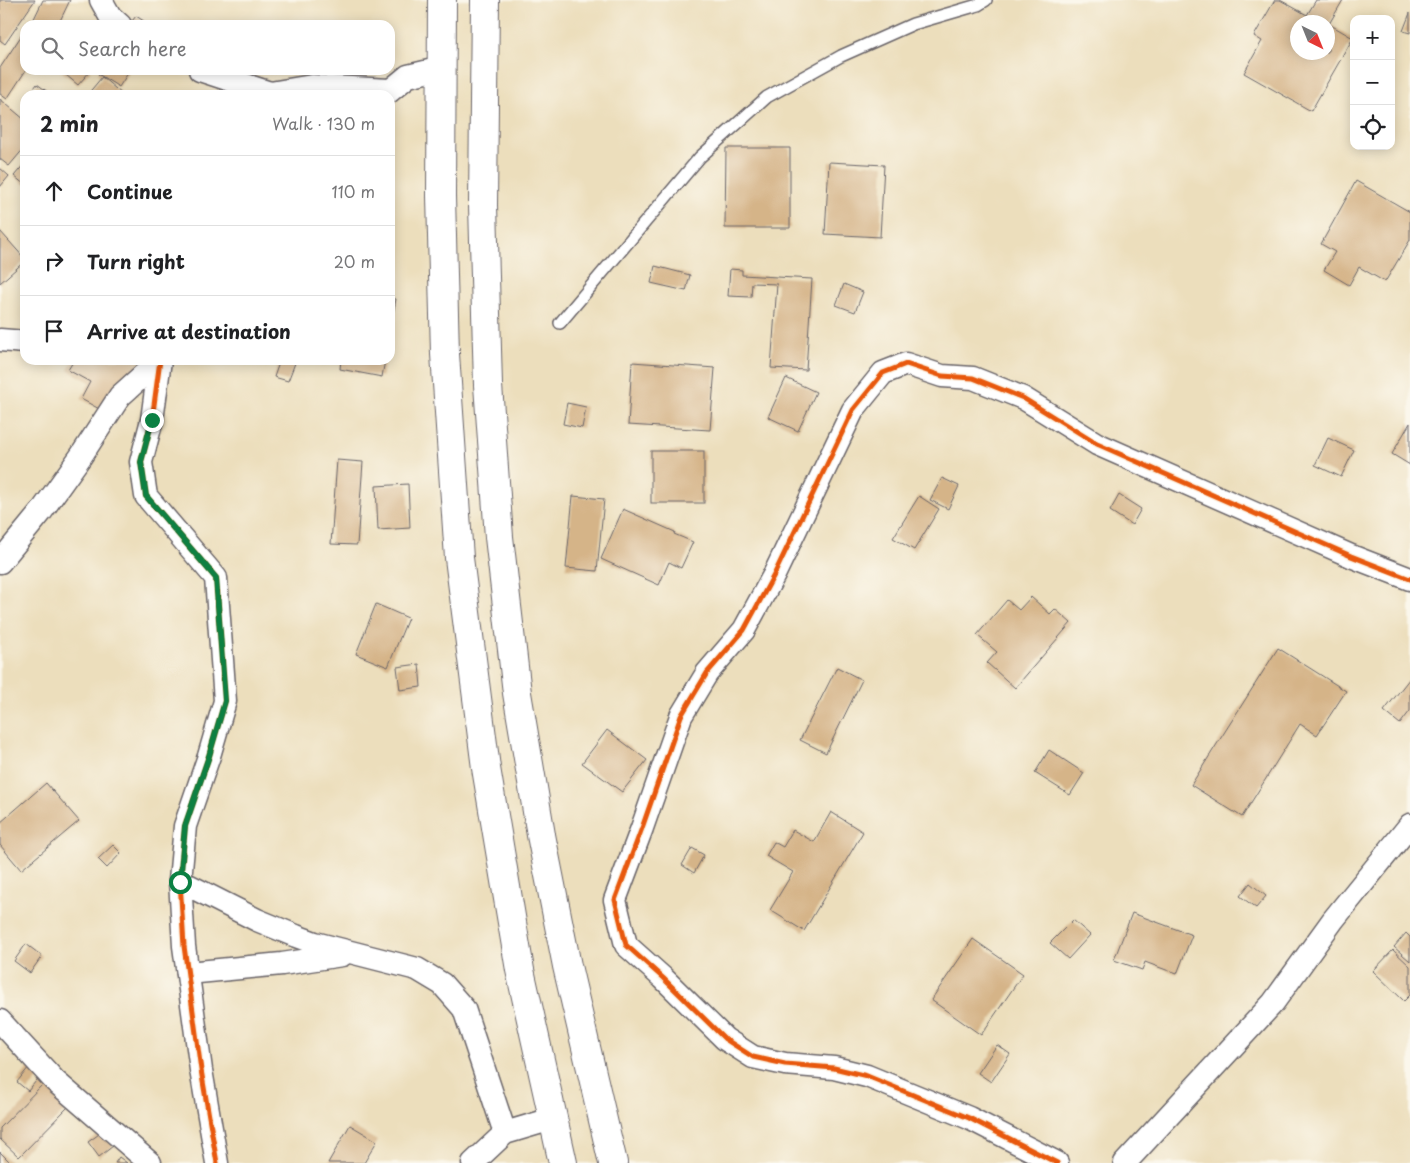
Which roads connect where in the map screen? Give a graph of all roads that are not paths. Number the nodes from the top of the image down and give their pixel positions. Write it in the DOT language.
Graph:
graph roads {
  1 [pos="100,0"];
  2 [pos="442,0"];
  3 [pos="484,0"];
  4 [pos="986,0"];
  5 [pos="114,20"];
  6 [pos="442,68"];
  7 [pos="215,75"];
  8 [pos="261,90"];
  9 [pos="288,90"];
  10 [pos="363,90"];
  11 [pos="390,90"];
  12 [pos="560,323"];
  13 [pos="0,340"];
  14 [pos="20,342"];
  15 [pos="154,365"];
  16 [pos="159,365"];
  17 [pos="0,562"];
  18 [pos="1410,579"];
  19 [pos="1410,825"];
  20 [pos="180,882"];
  21 [pos="353,953"];
  22 [pos="188,973"];
  23 [pos="0,1021"];
  24 [pos="552,1119"];
  25 [pos="505,1132"];
  26 [pos="150,1163"];
  27 [pos="217,1163"];
  28 [pos="473,1163"];
  29 [pos="563,1163"];
  30 [pos="613,1163"];
  31 [pos="1057,1163"];
  32 [pos="1125,1163"];
  1 -- 5 [label="street"];
  2 -- 6 [label="main road"];
  3 -- 30 [label="main road"];
  4 -- 12 [label="lane"];
  6 -- 11 [label="street"];
  6 -- 24 [label="main road"];
  7 -- 8 [label="street"];
  9 -- 10 [label="street"];
  13 -- 14 [label="street"];
  15 -- 17 [label="street"];
  16 -- 20 [label="street"];
  18 -- 31 [label="street"];
  19 -- 32 [label="street"];
  20 -- 21 [label="street"];
  20 -- 22 [label="street"];
  21 -- 22 [label="street"];
  21 -- 25 [label="street"];
  22 -- 27 [label="street"];
  23 -- 26 [label="street"];
  24 -- 25 [label="street"];
  24 -- 29 [label="main road"];
  25 -- 28 [label="street"];
}
